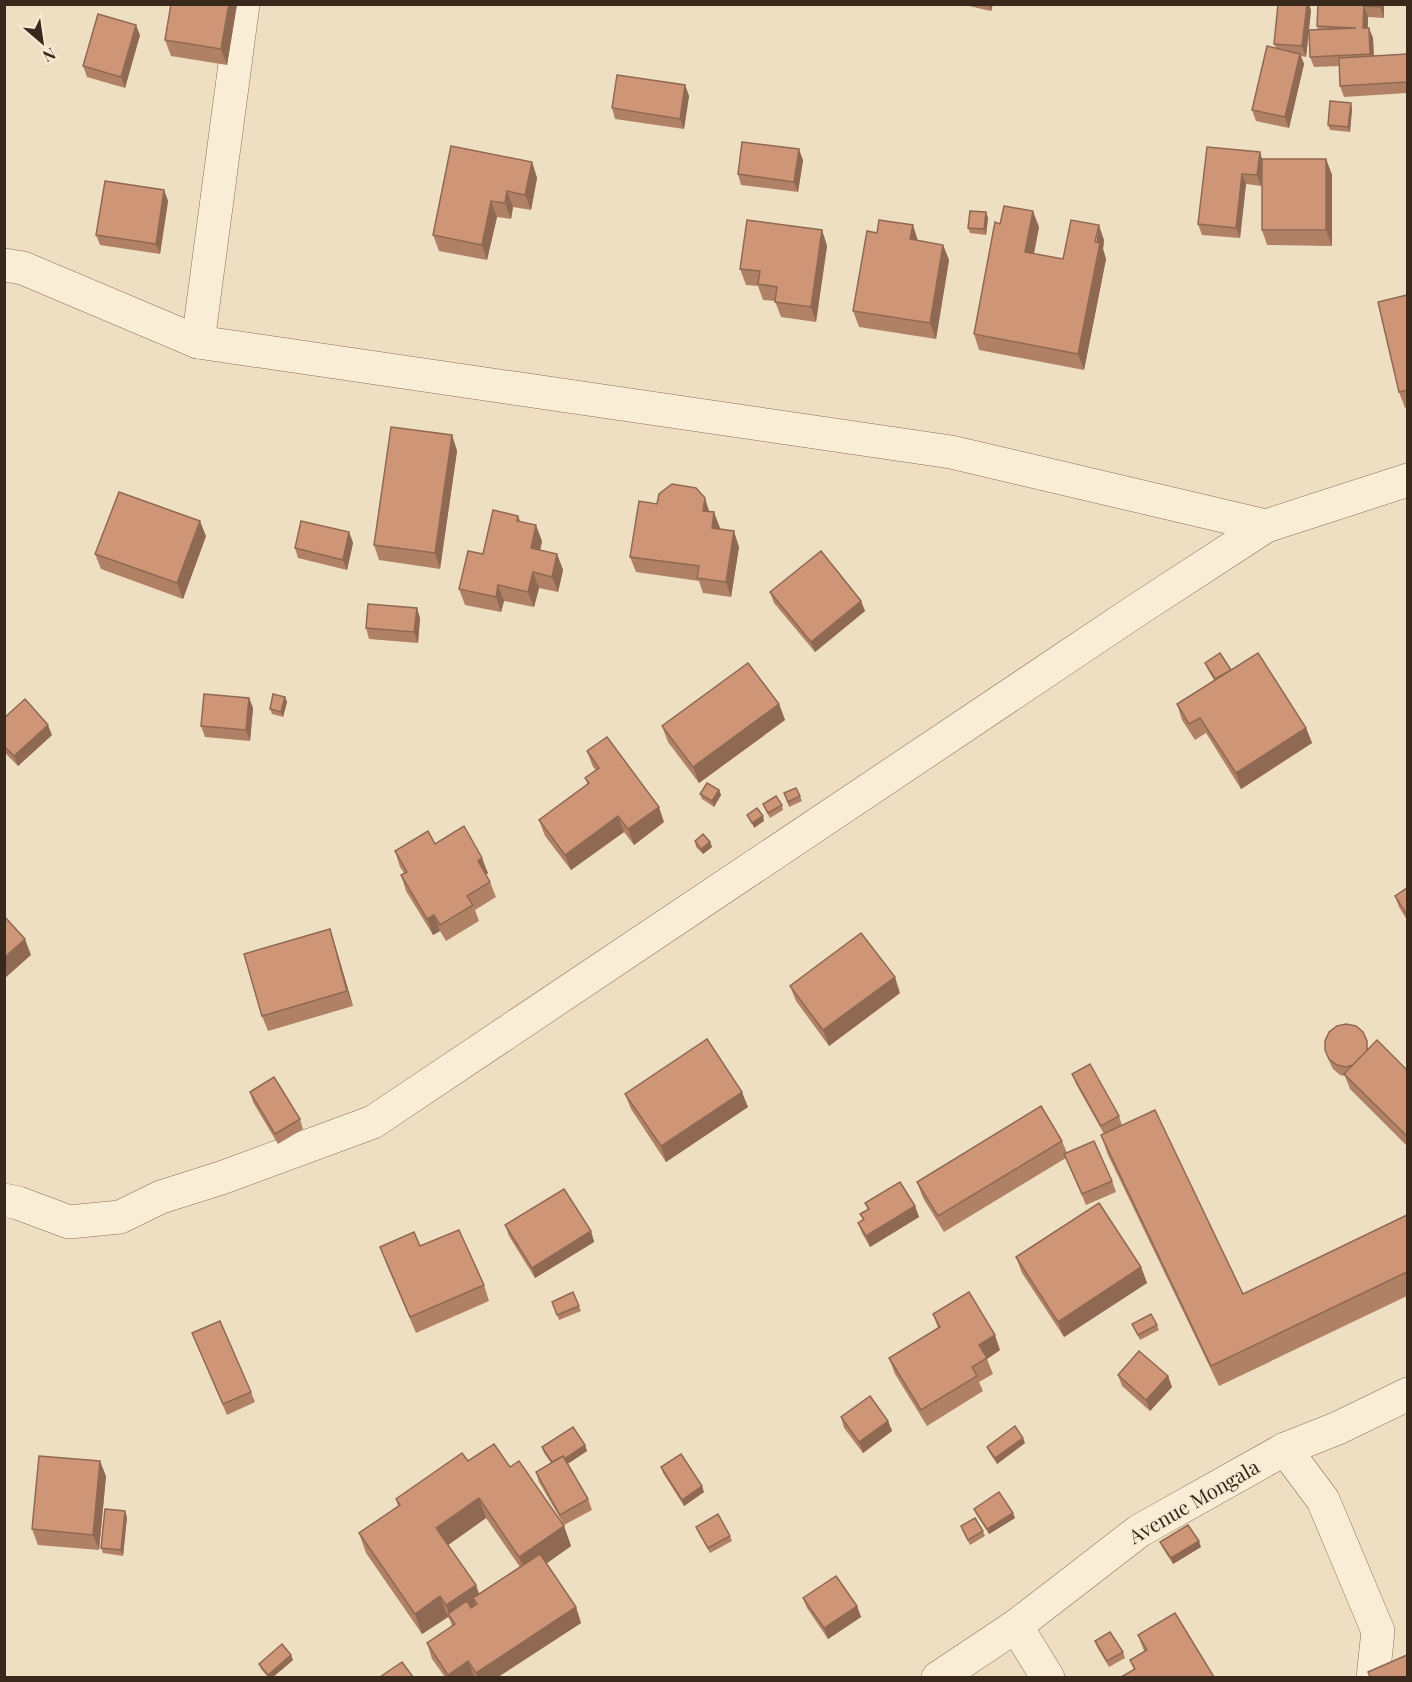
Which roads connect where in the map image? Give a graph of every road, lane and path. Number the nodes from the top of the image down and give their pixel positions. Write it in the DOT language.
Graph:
graph roads {
  1 [pos="243,4"];
  2 [pos="4,265"];
  3 [pos="198,342"];
  4 [pos="1407,480"];
  5 [pos="1266,526"];
  6 [pos="4,1200"];
  7 [pos="1407,1394"];
  8 [pos="1285,1449"];
  9 [pos="1016,1626"];
  10 [pos="938,1677"];
  11 [pos="1048,1677"];
  12 [pos="1373,1677"];
  1 -- 3 [label="street"];
  2 -- 3 [label="street"];
  3 -- 5 [label="street"];
  4 -- 5 [label="street"];
  5 -- 6 [label="street"];
  7 -- 8 [label="street, Avenue Mongala"];
  8 -- 9 [label="street, Avenue Mongala"];
  8 -- 12 [label="street"];
  9 -- 10 [label="street, Avenue Mongala"];
  9 -- 11 [label="street"];
}
